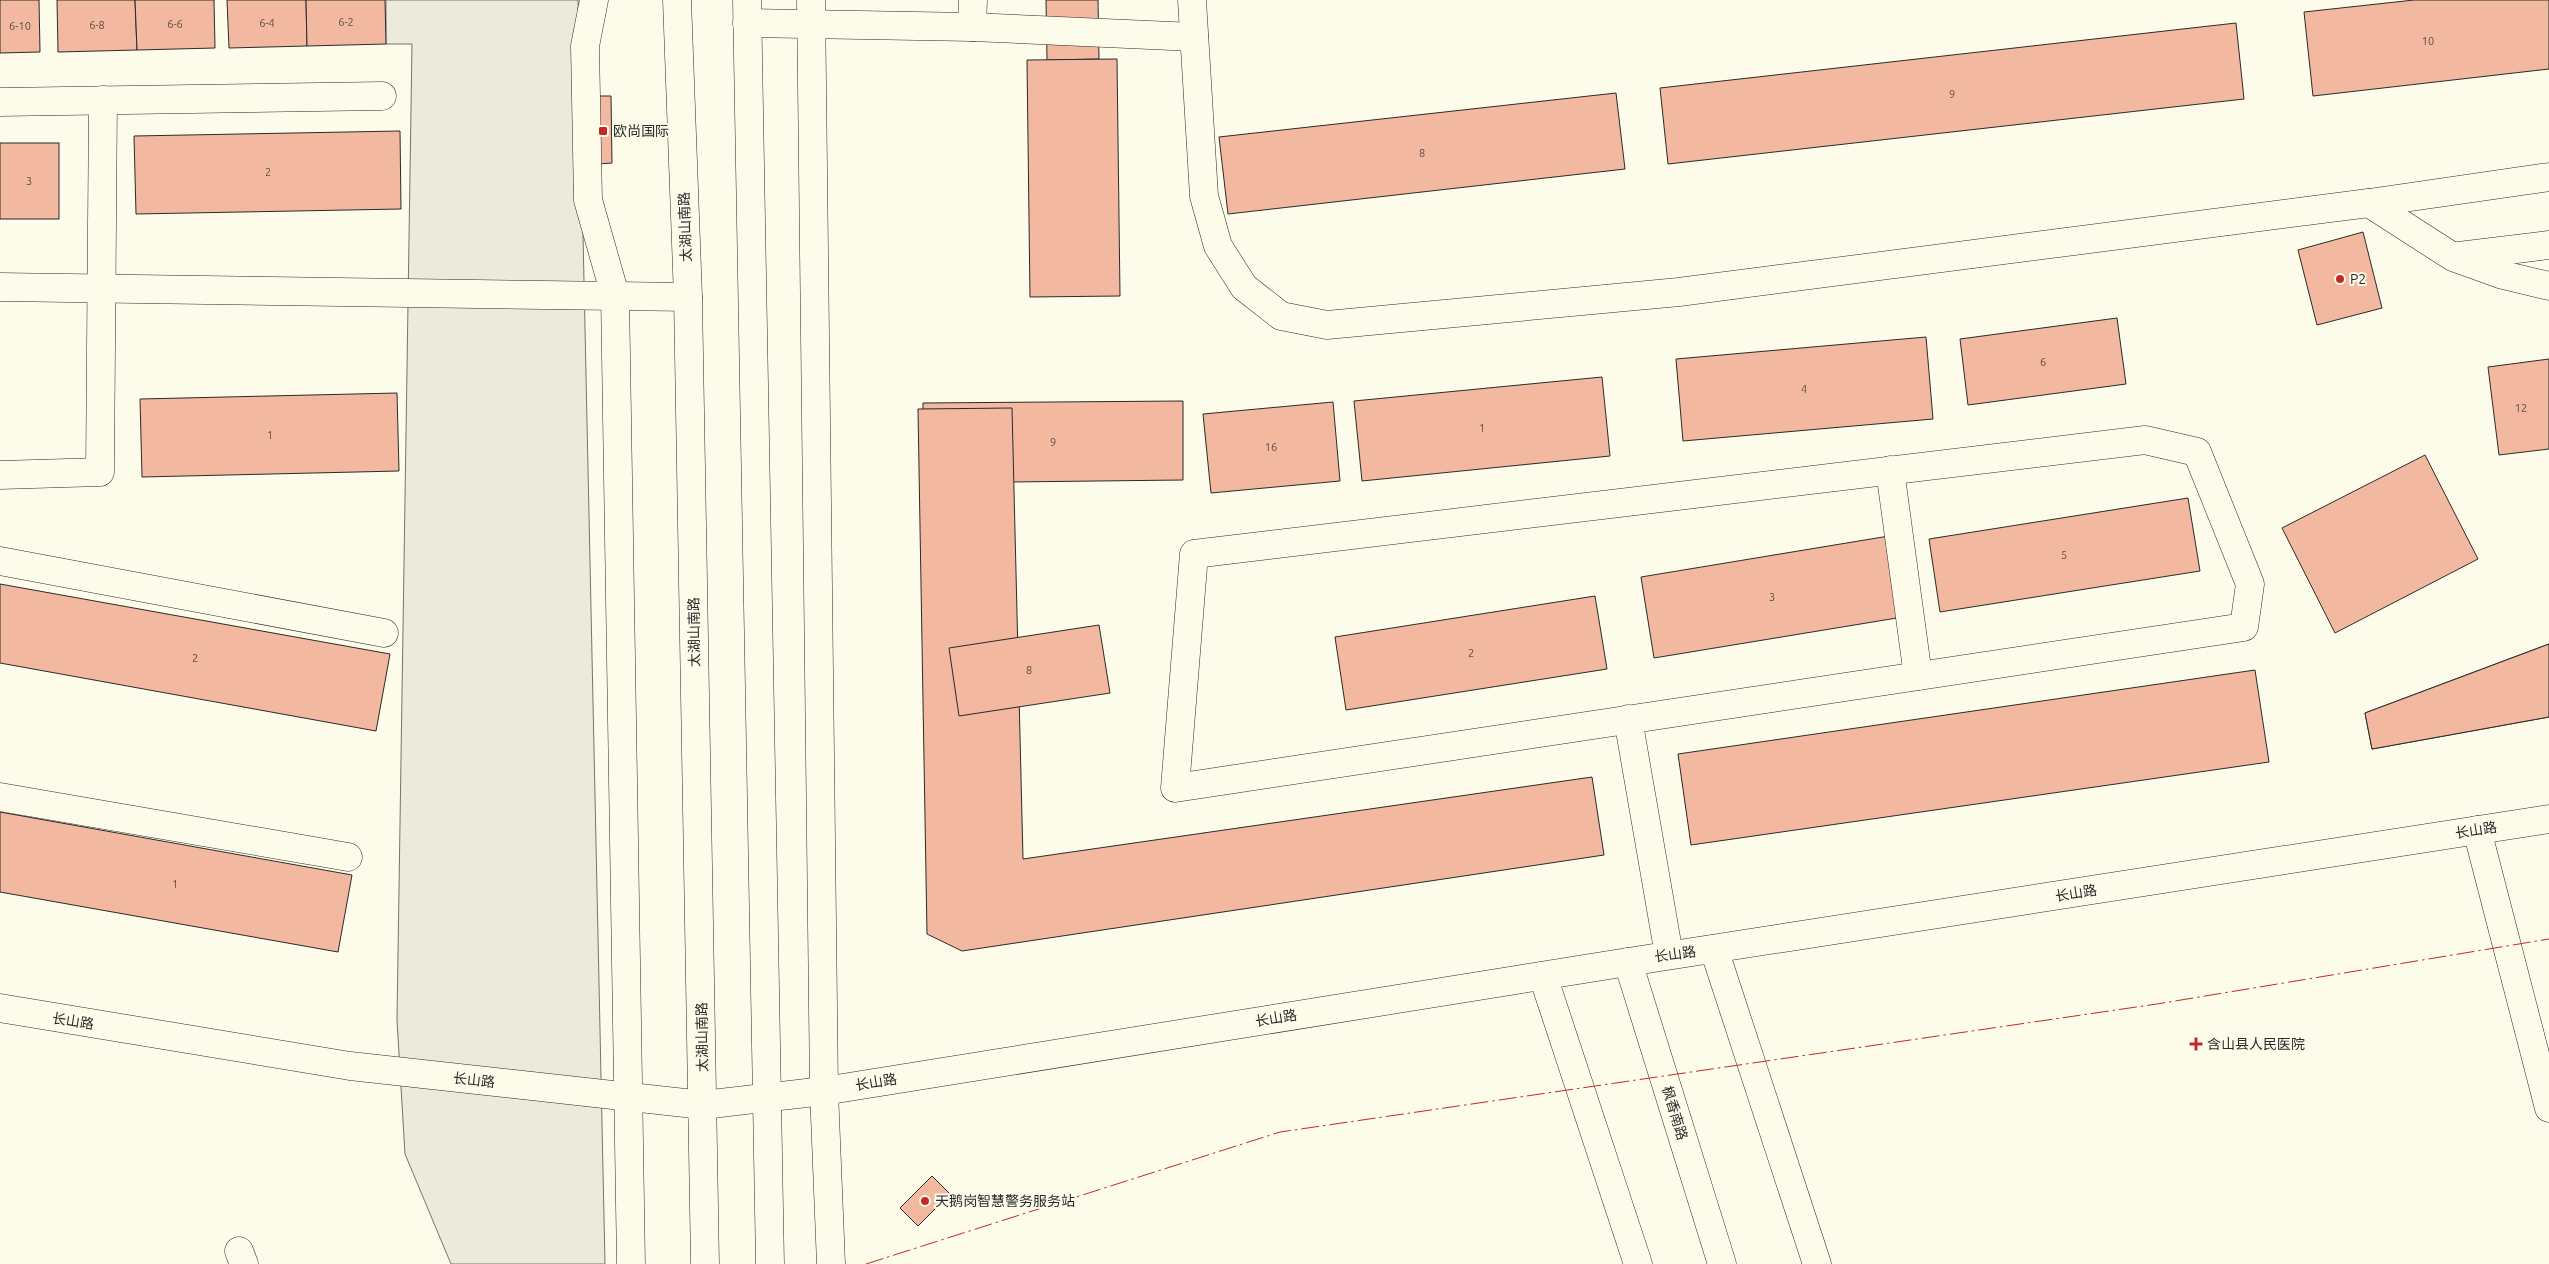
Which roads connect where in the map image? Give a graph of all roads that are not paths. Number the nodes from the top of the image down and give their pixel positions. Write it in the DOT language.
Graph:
graph roads {
  1 [pos="594,0"];
  2 [pos="677,0"];
  3 [pos="973,0"];
  4 [pos="1192,0"];
  5 [pos="747,12"];
  6 [pos="811,12"];
  7 [pos="972,27"];
  8 [pos="1194,37"];
  9 [pos="382,96"];
  10 [pos="103,100"];
  11 [pos="0,102"];
  12 [pos="2549,178"];
  13 [pos="2369,203"];
  14 [pos="2549,245"];
  15 [pos="2453,257"];
  16 [pos="2549,286"];
  17 [pos="0,287"];
  18 [pos="101,288"];
  19 [pos="615,295"];
  20 [pos="688,297"];
  21 [pos="1890,470"];
  22 [pos="0,475"];
  23 [pos="0,561"];
  24 [pos="384,633"];
  25 [pos="1918,676"];
  26 [pos="1628,719"];
  27 [pos="0,797"];
  28 [pos="2549,819"];
  29 [pos="2477,830"];
  30 [pos="348,857"];
  31 [pos="1714,949"];
  32 [pos="1669,955"];
  33 [pos="1628,962"];
  34 [pos="1543,976"];
  35 [pos="0,1008"];
  36 [pos="824,1091"];
  37 [pos="628,1097"];
  38 [pos="767,1097"];
  39 [pos="703,1105"];
  40 [pos="2549,1108"];
  41 [pos="631,1264"];
  42 [pos="705,1264"];
  43 [pos="770,1264"];
  44 [pos="831,1264"];
  45 [pos="1638,1264"];
  46 [pos="1722,1264"];
  47 [pos="1817,1264"];
  1 -- 19 [label="street"];
  2 -- 20 [label="street, 太湖山南路"];
  3 -- 7 [label="street"];
  4 -- 8 [label="street"];
  5 -- 6 [label="street"];
  5 -- 38 [label="street"];
  6 -- 7 [label="street"];
  6 -- 36 [label="street"];
  7 -- 8 [label="street"];
  8 -- 13 [label="street"];
  9 -- 10 [label="street"];
  10 -- 11 [label="street"];
  10 -- 18 [label="street"];
  12 -- 13 [label="street"];
  13 -- 15 [label="street"];
  14 -- 15 [label="street"];
  15 -- 16 [label="street"];
  17 -- 18 [label="street"];
  18 -- 19 [label="street"];
  18 -- 22 [label="street"];
  19 -- 20 [label="street"];
  19 -- 37 [label="street"];
  20 -- 39 [label="street, 太湖山南路"];
  21 -- 25 [label="street"];
  21 -- 25 [label="street"];
  21 -- 26 [label="street"];
  23 -- 24 [label="street"];
  25 -- 26 [label="street"];
  26 -- 32 [label="street"];
  27 -- 30 [label="street"];
  28 -- 29 [label="street, 长山路"];
  29 -- 31 [label="street, 长山路"];
  29 -- 40 [label="street"];
  31 -- 32 [label="street, 长山路"];
  31 -- 47 [label="street"];
  32 -- 33 [label="street, 长山路"];
  33 -- 34 [label="street, 长山路"];
  33 -- 46 [label="street, 枫香南路"];
  34 -- 36 [label="street, 长山路"];
  34 -- 45 [label="street"];
  35 -- 37 [label="street, 长山路"];
  36 -- 38 [label="street, 长山路"];
  36 -- 44 [label="street"];
  37 -- 39 [label="street, 长山路"];
  37 -- 41 [label="street"];
  38 -- 39 [label="street, 长山路"];
  38 -- 43 [label="street"];
  39 -- 42 [label="street, 太湖山南路"];
}
